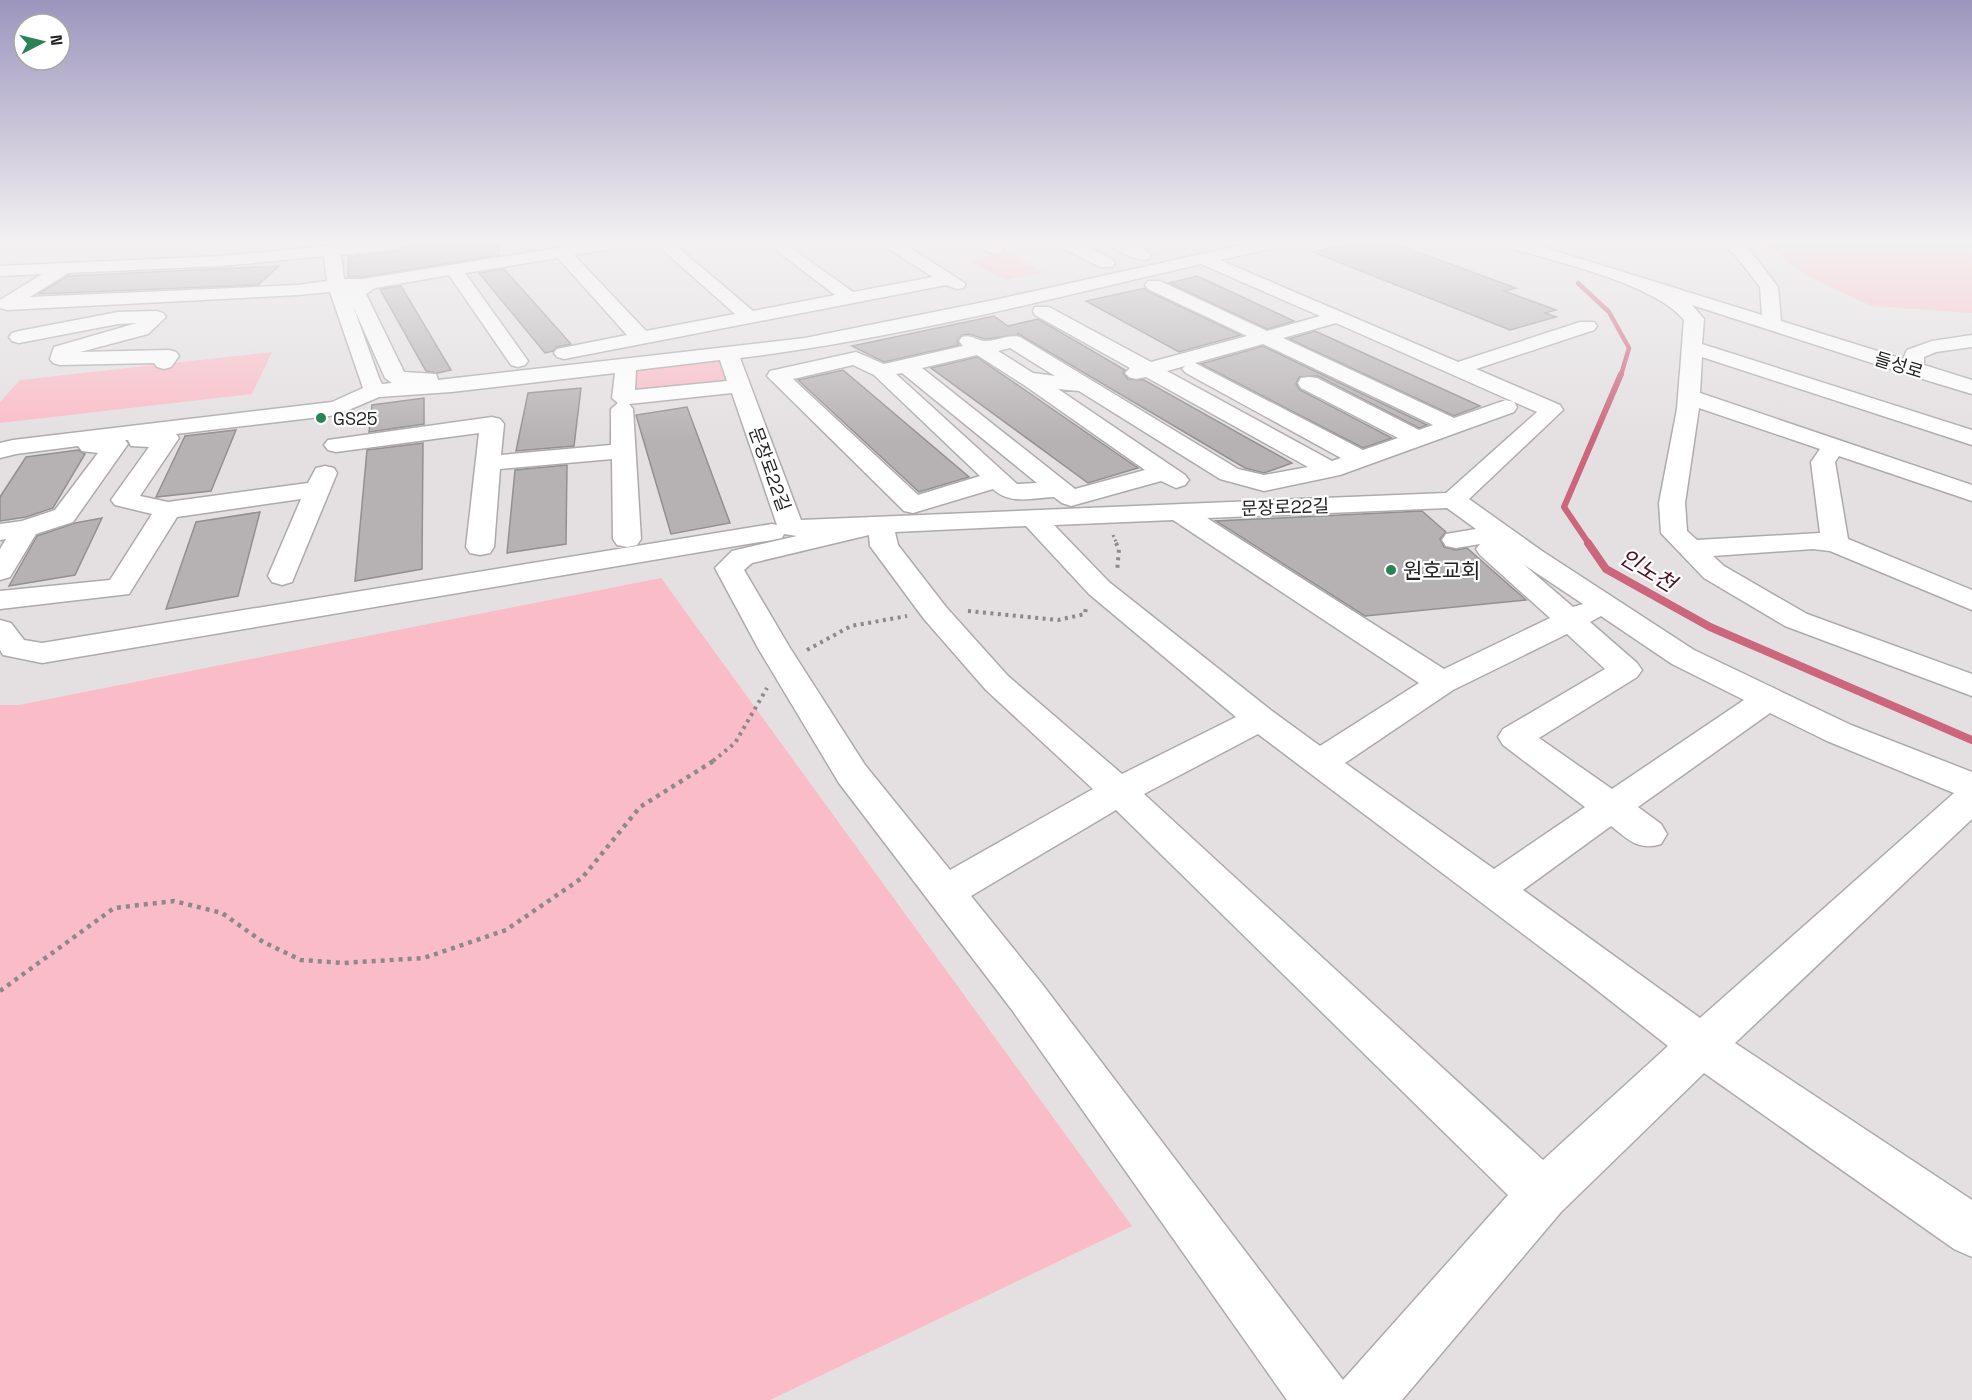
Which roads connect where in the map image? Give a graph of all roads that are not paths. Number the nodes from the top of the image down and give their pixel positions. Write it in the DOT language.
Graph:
graph roads {
  1 [pos="60,309"];
  2 [pos="345,309"];
  3 [pos="364,309"];
  4 [pos="473,309"];
  5 [pos="615,309"];
  6 [pos="735,309"];
  7 [pos="790,309"];
  8 [pos="978,309"];
  9 [pos="1057,309"];
  10 [pos="1164,309"];
  11 [pos="1205,309"];
  12 [pos="1303,309"];
  13 [pos="1310,309"];
  14 [pos="1686,309"];
  15 [pos="1723,309"];
  16 [pos="1771,309"];
  17 [pos="744,318"];
  18 [pos="935,318"];
  19 [pos="1330,320"];
  20 [pos="1772,325"];
  21 [pos="1587,326"];
  22 [pos="20,337"];
  23 [pos="641,338"];
  24 [pos="1264,338"];
  25 [pos="1692,340"];
  26 [pos="1972,340"];
  27 [pos="0,343"];
  28 [pos="1149,346"];
  29 [pos="1236,346"];
  30 [pos="979,348"];
  31 [pos="762,350"];
  32 [pos="728,353"];
  33 [pos="1178,361"];
  34 [pos="1266,361"];
  35 [pos="164,363"];
  36 [pos="626,365"];
  37 [pos="905,365"];
  38 [pos="1456,369"];
  39 [pos="1147,370"];
  40 [pos="1913,370"];
  41 [pos="881,371"];
  42 [pos="1286,371"];
  43 [pos="1027,379"];
  44 [pos="740,386"];
  45 [pos="1088,386"];
  46 [pos="512,387"];
  47 [pos="1972,387"];
  48 [pos="375,391"];
  49 [pos="1689,397"];
  50 [pos="337,408"];
  51 [pos="622,409"];
  52 [pos="375,425"];
  53 [pos="1453,426"];
  54 [pos="1419,439"];
  55 [pos="116,444"];
  56 [pos="336,445"];
  57 [pos="1834,446"];
  58 [pos="0,451"];
  59 [pos="624,451"];
  60 [pos="1966,451"];
  61 [pos="1362,459"];
  62 [pos="489,463"];
  63 [pos="1218,468"];
  64 [pos="1331,470"];
  65 [pos="0,472"];
  66 [pos="1165,472"];
  67 [pos="1931,479"];
  68 [pos="998,480"];
  69 [pos="318,489"];
  70 [pos="1059,489"];
  71 [pos="1972,493"];
  72 [pos="124,500"];
  73 [pos="1444,500"];
  74 [pos="168,510"];
  75 [pos="1178,512"];
  76 [pos="64,516"];
  77 [pos="1033,518"];
  78 [pos="881,525"];
  79 [pos="791,528"];
  80 [pos="13,531"];
  81 [pos="627,539"];
  82 [pos="1835,543"];
  83 [pos="480,547"];
  84 [pos="1690,549"];
  85 [pos="0,571"];
  86 [pos="282,576"];
  87 [pos="0,600"];
  88 [pos="1972,601"];
  89 [pos="1602,604"];
  90 [pos="1570,621"];
  91 [pos="0,629"];
  92 [pos="1442,683"];
  93 [pos="1972,686"];
  94 [pos="1767,699"];
  95 [pos="1260,719"];
  96 [pos="1319,762"];
  97 [pos="1972,786"];
  98 [pos="1119,791"];
  99 [pos="1972,798"];
  100 [pos="1612,807"];
  101 [pos="1648,834"];
  102 [pos="1493,890"];
  103 [pos="944,892"];
  104 [pos="1701,1045"];
  105 [pos="1543,1194"];
  106 [pos="1972,1231"];
  107 [pos="1322,1400"];
  108 [pos="1364,1400"];
  1 -- 22 [label="street"];
  2 -- 48 [label="street"];
  3 -- 46 [label="street"];
  4 -- 46 [label="street"];
  5 -- 23 [label="street"];
  6 -- 17 [label="street"];
  7 -- 17 [label="street"];
  8 -- 18 [label="street"];
  9 -- 39 [label="street"];
  10 -- 29 [label="street"];
  11 -- 24 [label="street"];
  12 -- 19 [label="street"];
  13 -- 19 [label="street"];
  14 -- 25 [label="street"];
  15 -- 20 [label="street, 들성로"];
  16 -- 20 [label="street"];
  17 -- 23 [label="street"];
  17 -- 31 [label="street"];
  18 -- 30 [label="street"];
  18 -- 31 [label="street"];
  19 -- 24 [label="street"];
  19 -- 38 [label="street"];
  19 -- 53 [label="street"];
  20 -- 25 [label="street"];
  20 -- 40 [label="street, 들성로"];
  21 -- 38 [label="street"];
  22 -- 27 [label="street"];
  22 -- 35 [label="street"];
  23 -- 46 [label="street"];
  24 -- 29 [label="street"];
  24 -- 53 [label="street"];
  25 -- 49 [label="street"];
  25 -- 60 [label="street"];
  26 -- 40 [label="street"];
  28 -- 33 [label="street"];
  29 -- 33 [label="street"];
  29 -- 34 [label="street"];
  30 -- 37 [label="street"];
  30 -- 43 [label="street"];
  30 -- 45 [label="street"];
  31 -- 32 [label="street"];
  32 -- 36 [label="street"];
  32 -- 44 [label="street, 문장로22길"];
  33 -- 39 [label="street"];
  33 -- 61 [label="street"];
  36 -- 44 [label="street"];
  36 -- 46 [label="street"];
  37 -- 41 [label="street"];
  37 -- 70 [label="street"];
  38 -- 73 [label="street"];
  39 -- 45 [label="street"];
  39 -- 64 [label="street"];
  40 -- 47 [label="street, 들성로"];
  41 -- 68 [label="street"];
  41 -- 68 [label="street"];
  42 -- 54 [label="street"];
  43 -- 45 [label="street"];
  43 -- 66 [label="street"];
  44 -- 79 [label="street, 문장로22길"];
  45 -- 63 [label="street"];
  46 -- 48 [label="street"];
  46 -- 52 [label="street"];
  48 -- 50 [label="street"];
  49 -- 57 [label="street"];
  49 -- 84 [label="street"];
  50 -- 56 [label="street"];
  50 -- 58 [label="street"];
  51 -- 59 [label="street"];
  53 -- 54 [label="street"];
  54 -- 61 [label="street"];
  55 -- 65 [label="street"];
  55 -- 72 [label="street"];
  55 -- 76 [label="street"];
  56 -- 62 [label="street"];
  56 -- 69 [label="street"];
  57 -- 67 [label="street"];
  57 -- 82 [label="street"];
  59 -- 62 [label="street"];
  59 -- 81 [label="street"];
  60 -- 67 [label="street"];
  61 -- 64 [label="street"];
  62 -- 83 [label="street"];
  63 -- 64 [label="street"];
  63 -- 66 [label="street"];
  66 -- 70 [label="street"];
  67 -- 71 [label="street"];
  68 -- 70 [label="street"];
  69 -- 74 [label="street"];
  69 -- 86 [label="street"];
  72 -- 74 [label="street"];
  72 -- 76 [label="street"];
  73 -- 75 [label="street, 문장로22길"];
  73 -- 89 [label="street"];
  73 -- 90 [label="street"];
  74 -- 87 [label="street"];
  75 -- 77 [label="street, 문장로22길"];
  75 -- 92 [label="street"];
  76 -- 80 [label="street"];
  77 -- 78 [label="street, 문장로22길"];
  77 -- 95 [label="street"];
  78 -- 79 [label="street, 문장로22길"];
  78 -- 98 [label="street"];
  78 -- 103 [label="street"];
  79 -- 91 [label="street"];
  80 -- 85 [label="street"];
  82 -- 84 [label="street"];
  82 -- 88 [label="street"];
  84 -- 93 [label="street"];
  89 -- 90 [label="street"];
  89 -- 94 [label="street"];
  90 -- 92 [label="street"];
  90 -- 100 [label="street"];
  92 -- 96 [label="street"];
  94 -- 97 [label="street"];
  94 -- 100 [label="street"];
  95 -- 96 [label="street"];
  95 -- 98 [label="street"];
  96 -- 102 [label="street"];
  98 -- 103 [label="street"];
  98 -- 105 [label="street"];
  99 -- 104 [label="street"];
  100 -- 101 [label="street"];
  100 -- 102 [label="street"];
  102 -- 104 [label="street"];
  103 -- 107 [label="street"];
  104 -- 105 [label="street"];
  104 -- 106 [label="street"];
  105 -- 108 [label="street"];
}
